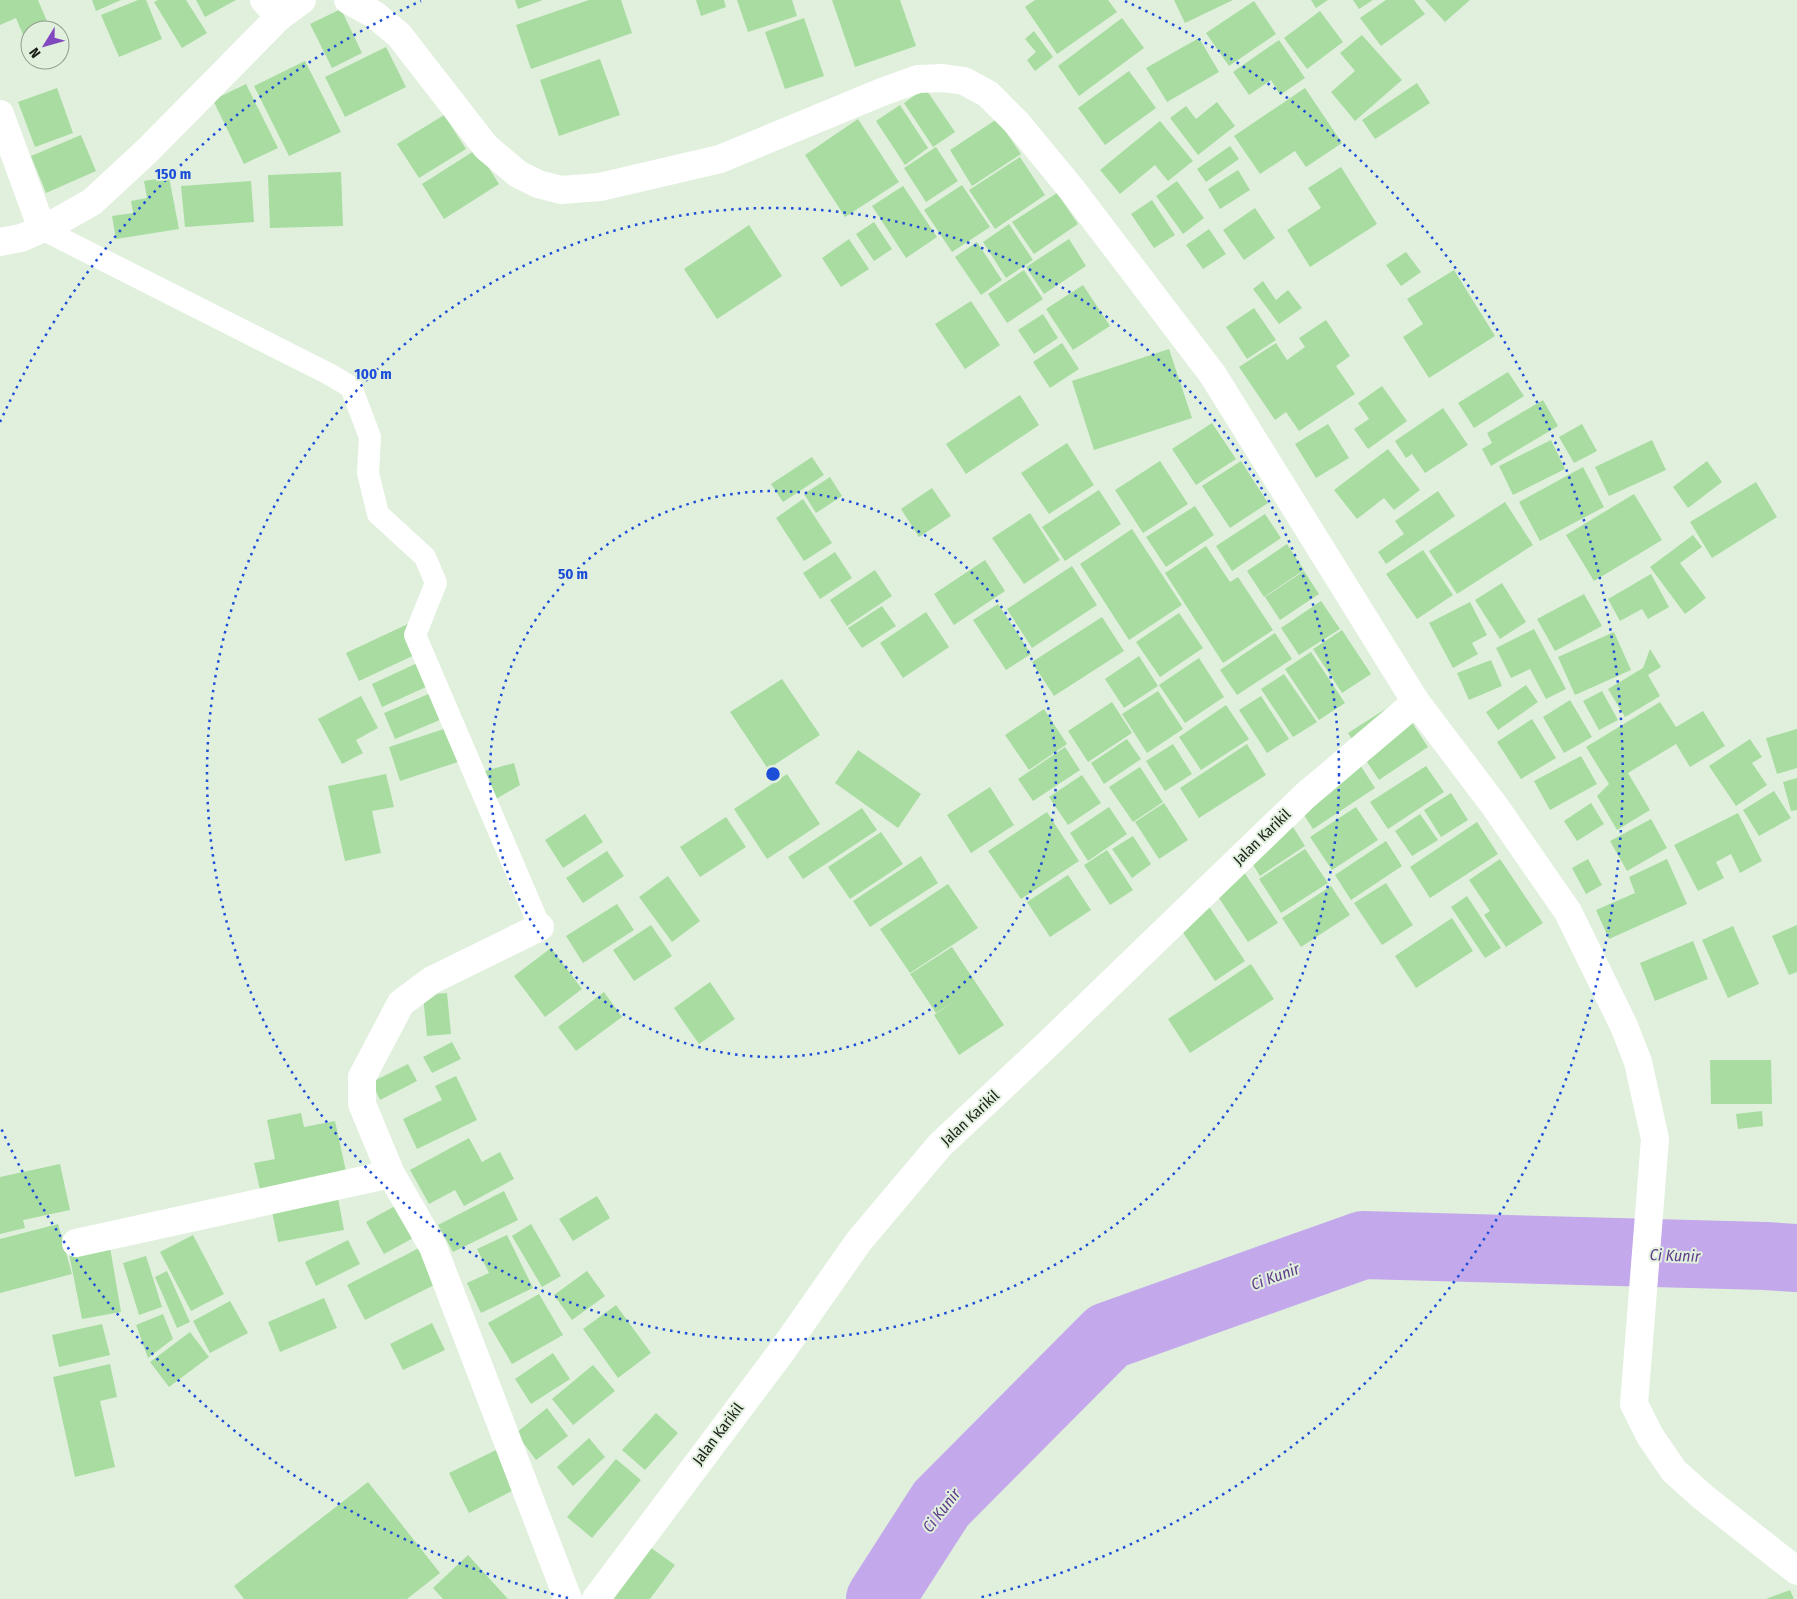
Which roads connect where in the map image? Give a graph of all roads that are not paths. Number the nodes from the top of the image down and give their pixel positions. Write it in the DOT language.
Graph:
graph roads {
  1 [pos="302,0"];
  2 [pos="348,0"];
  3 [pos="272,8"];
  4 [pos="0,114"];
  5 [pos="42,229"];
  6 [pos="0,242"];
  7 [pos="1416,702"];
  8 [pos="540,927"];
  9 [pos="391,1174"];
  10 [pos="76,1243"];
  11 [pos="1797,1571"];
  12 [pos="568,1599"];
  13 [pos="596,1599"];
  1 -- 3 [label="street"];
  2 -- 7 [label="street"];
  3 -- 5 [label="street"];
  4 -- 5 [label="street"];
  5 -- 6 [label="street"];
  5 -- 8 [label="lane"];
  7 -- 11 [label="street"];
  7 -- 13 [label="street, Jalan Karikil"];
  8 -- 9 [label="street"];
  9 -- 10 [label="street"];
  9 -- 12 [label="street"];
}
